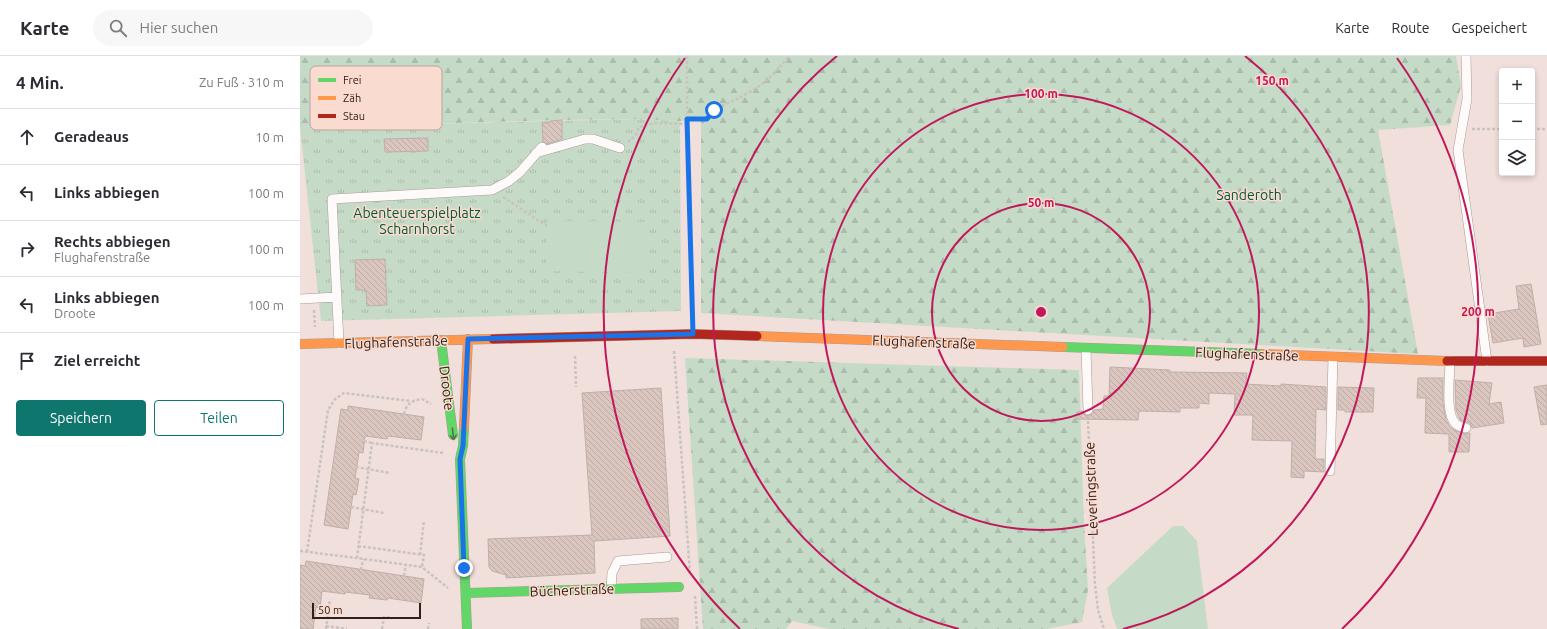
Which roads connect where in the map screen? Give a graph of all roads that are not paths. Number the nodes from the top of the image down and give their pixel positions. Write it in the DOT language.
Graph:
graph roads {
  1 [pos="1466,56"];
  2 [pos="620,148"];
  3 [pos="337,297"];
  4 [pos="300,299"];
  5 [pos="468,339"];
  6 [pos="441,340"];
  7 [pos="339,343"];
  8 [pos="300,344"];
  9 [pos="1086,349"];
  10 [pos="1333,357"];
  11 [pos="1547,361"];
  12 [pos="1450,362"];
  13 [pos="1487,362"];
  14 [pos="1088,410"];
  15 [pos="1466,428"];
  16 [pos="460,459"];
  17 [pos="1330,471"];
  18 [pos="667,557"];
  19 [pos="679,587"];
  20 [pos="611,589"];
  21 [pos="466,594"];
  22 [pos="467,629"];
  1 -- 13 [label="lane"];
  2 -- 3 [label="lane"];
  3 -- 4 [label="lane"];
  3 -- 7 [label="lane"];
  5 -- 6 [label="main road, Flughafenstraße"];
  5 -- 9 [label="main road, Flughafenstraße"];
  5 -- 16 [label="main road, Droote"];
  6 -- 7 [label="main road, Flughafenstraße"];
  6 -- 16 [label="main road, Droote, one-way"];
  7 -- 8 [label="main road, Flughafenstraße"];
  9 -- 10 [label="main road, Flughafenstraße"];
  9 -- 14 [label="lane"];
  10 -- 12 [label="main road, Flughafenstraße"];
  10 -- 17 [label="lane"];
  11 -- 13 [label="main road, Flughafenstraße"];
  12 -- 13 [label="main road, Flughafenstraße"];
  12 -- 15 [label="lane"];
  16 -- 21 [label="main road, Droote"];
  18 -- 20 [label="lane"];
  19 -- 20 [label="main road, Bücherstraße"];
  20 -- 21 [label="main road, Bücherstraße"];
  21 -- 22 [label="main road, Droote"];
}
